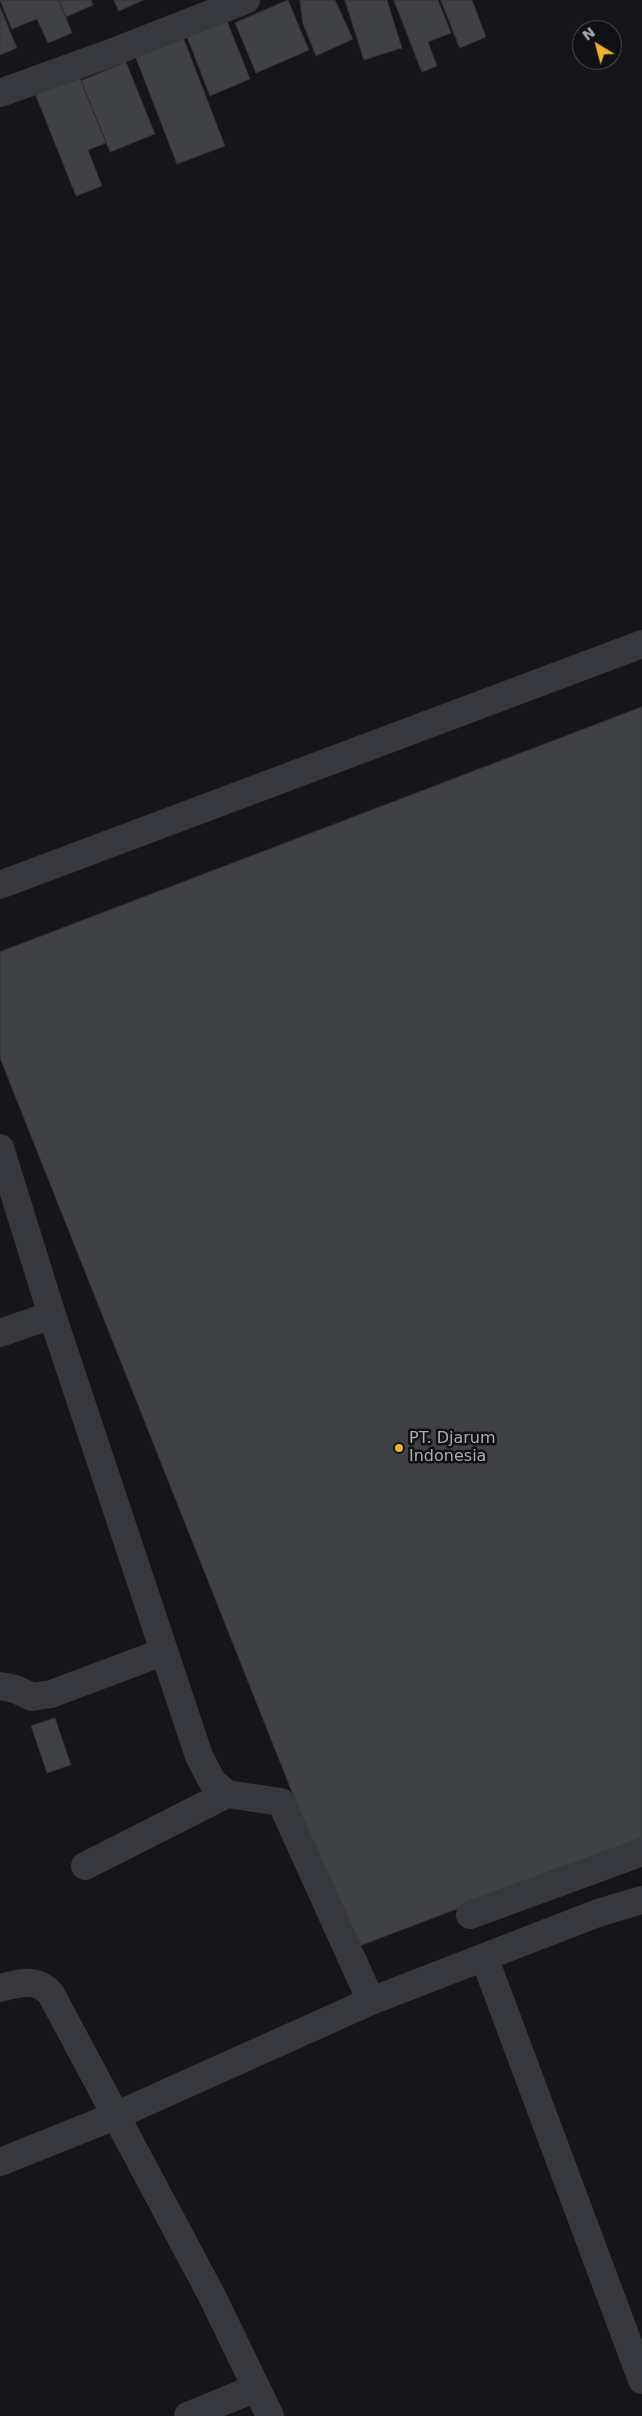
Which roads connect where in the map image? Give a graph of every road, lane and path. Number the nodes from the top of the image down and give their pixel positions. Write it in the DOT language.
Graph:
graph roads {
  1 [pos="246,0"];
  2 [pos="0,93"];
  3 [pos="642,644"];
  4 [pos="0,885"];
  5 [pos="0,1148"];
  6 [pos="52,1315"];
  7 [pos="0,1333"];
  8 [pos="163,1652"];
  9 [pos="0,1686"];
  10 [pos="227,1794"];
  11 [pos="642,1852"];
  12 [pos="85,1866"];
  13 [pos="642,1900"];
  14 [pos="470,1915"];
  15 [pos="484,1957"];
  16 [pos="0,1988"];
  17 [pos="371,2001"];
  18 [pos="114,2116"];
  19 [pos="0,2162"];
  20 [pos="642,2380"];
  21 [pos="256,2388"];
  22 [pos="188,2416"];
  23 [pos="270,2416"];
  1 -- 2 [label="street"];
  3 -- 4 [label="street"];
  5 -- 6 [label="street"];
  6 -- 7 [label="street"];
  6 -- 8 [label="street"];
  8 -- 9 [label="street"];
  8 -- 10 [label="street"];
  10 -- 12 [label="street"];
  10 -- 17 [label="street"];
  11 -- 14 [label="street"];
  13 -- 15 [label="street"];
  15 -- 17 [label="street"];
  15 -- 20 [label="street"];
  16 -- 18 [label="street"];
  17 -- 18 [label="street"];
  18 -- 19 [label="street"];
  18 -- 21 [label="street"];
  21 -- 22 [label="street"];
  21 -- 23 [label="street"];
}
